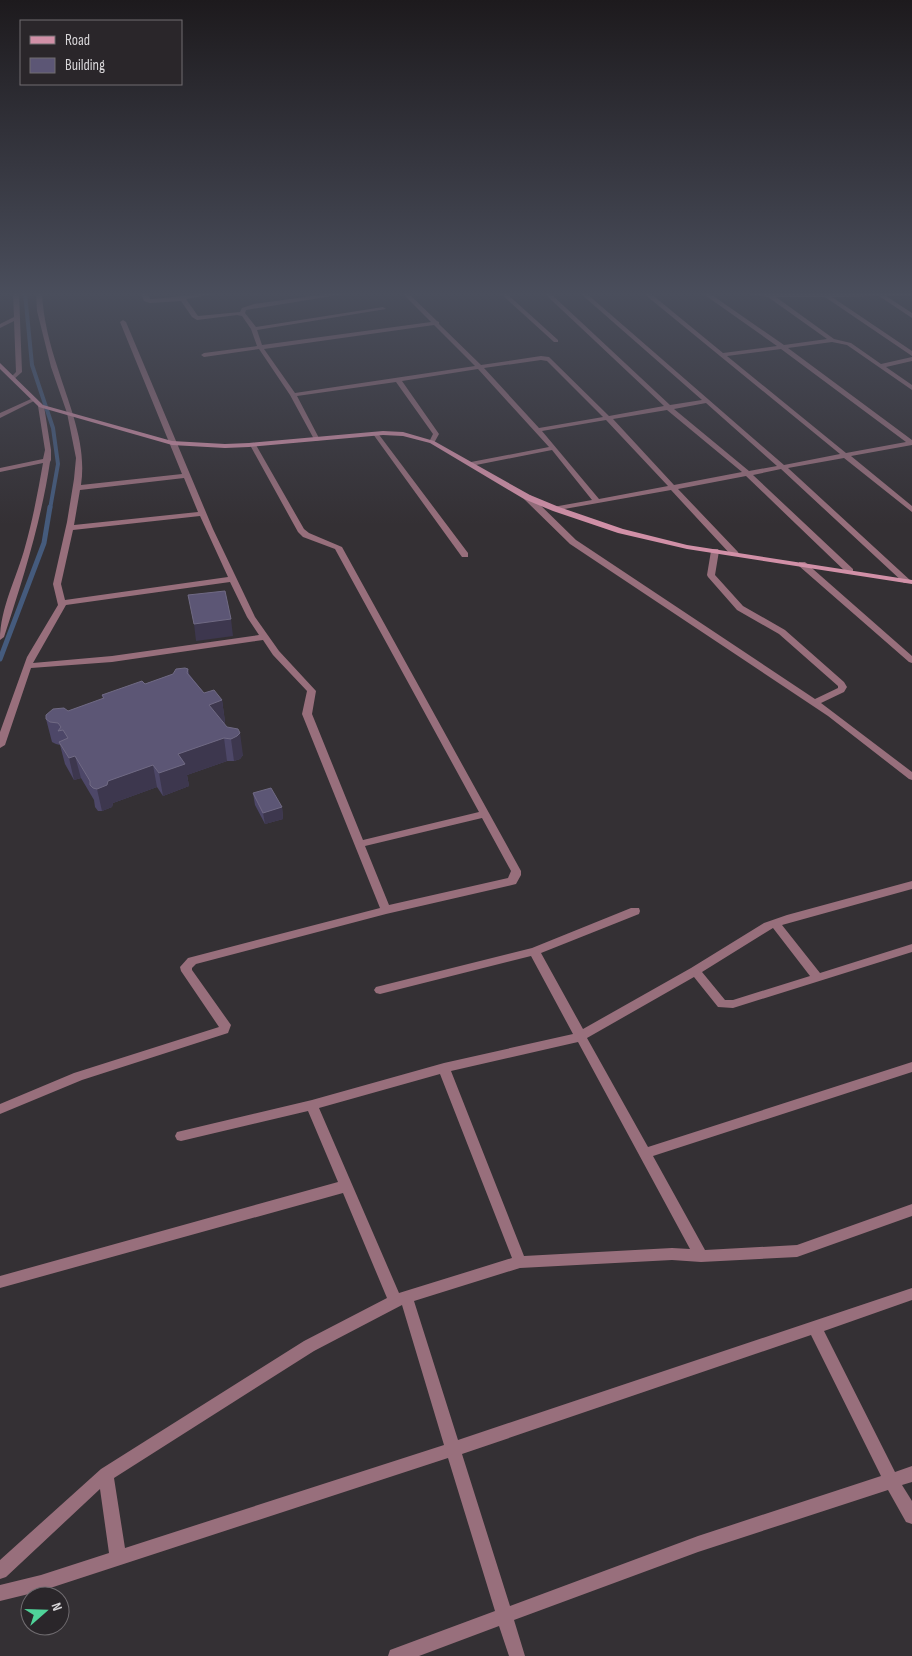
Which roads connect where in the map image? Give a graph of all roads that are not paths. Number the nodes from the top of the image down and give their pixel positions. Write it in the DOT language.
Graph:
graph roads {
  1 [pos="5,370"];
  2 [pos="19,370"];
  3 [pos="55,370"];
  4 [pos="143,370"];
  5 [pos="276,370"];
  6 [pos="459,370"];
  7 [pos="482,370"];
  8 [pos="560,370"];
  9 [pos="630,370"];
  10 [pos="672,370"];
  11 [pos="740,370"];
  12 [pos="815,370"];
  13 [pos="886,370"];
  14 [pos="12,378"];
  15 [pos="398,380"];
  16 [pos="912,388"];
  17 [pos="293,395"];
  18 [pos="33,400"];
  19 [pos="707,401"];
  20 [pos="43,406"];
  21 [pos="668,406"];
  22 [pos="67,412"];
  23 [pos="1,415"];
  24 [pos="607,417"];
  25 [pos="538,430"];
  26 [pos="375,433"];
  27 [pos="316,440"];
  28 [pos="432,442"];
  29 [pos="172,443"];
  30 [pos="912,443"];
  31 [pos="253,445"];
  32 [pos="554,448"];
  33 [pos="846,455"];
  34 [pos="48,460"];
  35 [pos="471,464"];
  36 [pos="784,468"];
  37 [pos="0,470"];
  38 [pos="748,474"];
  39 [pos="186,476"];
  40 [pos="77,488"];
  41 [pos="673,488"];
  42 [pos="527,497"];
  43 [pos="597,501"];
  44 [pos="556,509"];
  45 [pos="912,510"];
  46 [pos="202,514"];
  47 [pos="69,528"];
  48 [pos="715,551"];
  49 [pos="735,554"];
  50 [pos="465,555"];
  51 [pos="802,564"];
  52 [pos="850,571"];
  53 [pos="233,579"];
  54 [pos="910,582"];
  55 [pos="62,602"];
  56 [pos="0,637"];
  57 [pos="264,637"];
  58 [pos="912,660"];
  59 [pos="28,666"];
  60 [pos="814,703"];
  61 [pos="0,745"];
  62 [pos="912,777"];
  63 [pos="484,814"];
  64 [pos="359,844"];
  65 [pos="912,885"];
  66 [pos="386,910"];
  67 [pos="635,911"];
  68 [pos="775,923"];
  69 [pos="912,948"];
  70 [pos="534,951"];
  71 [pos="695,971"];
  72 [pos="818,978"];
  73 [pos="380,990"];
  74 [pos="579,1037"];
  75 [pos="912,1067"];
  76 [pos="444,1068"];
  77 [pos="312,1104"];
  78 [pos="0,1109"];
  79 [pos="181,1136"];
  80 [pos="644,1154"];
  81 [pos="346,1186"];
  82 [pos="912,1210"];
  83 [pos="701,1256"];
  84 [pos="520,1262"];
  85 [pos="0,1282"];
  86 [pos="912,1294"];
  87 [pos="401,1299"];
  88 [pos="814,1326"];
  89 [pos="454,1449"];
  90 [pos="106,1474"];
  91 [pos="912,1474"];
  92 [pos="891,1480"];
  93 [pos="912,1516"];
  94 [pos="118,1558"];
  95 [pos="0,1571"];
  96 [pos="0,1592"];
  97 [pos="504,1616"];
  98 [pos="396,1656"];
  99 [pos="517,1656"];
  1 -- 14 [label="street"];
  2 -- 14 [label="street"];
  3 -- 22 [label="street"];
  4 -- 29 [label="street"];
  5 -- 17 [label="street"];
  6 -- 15 [label="street"];
  7 -- 25 [label="street"];
  8 -- 24 [label="street"];
  9 -- 21 [label="street"];
  10 -- 19 [label="street"];
  11 -- 33 [label="street"];
  12 -- 30 [label="street"];
  13 -- 16 [label="street"];
  14 -- 18 [label="street"];
  15 -- 17 [label="street"];
  15 -- 28 [label="street"];
  17 -- 27 [label="street"];
  18 -- 20 [label="street"];
  18 -- 23 [label="street"];
  19 -- 21 [label="street"];
  19 -- 36 [label="street"];
  20 -- 22 [label="street"];
  20 -- 34 [label="street"];
  21 -- 24 [label="street"];
  21 -- 38 [label="street"];
  22 -- 29 [label="street"];
  22 -- 40 [label="street"];
  24 -- 25 [label="street"];
  24 -- 41 [label="street"];
  25 -- 32 [label="street"];
  26 -- 27 [label="street"];
  26 -- 28 [label="street"];
  26 -- 50 [label="street"];
  27 -- 31 [label="street"];
  28 -- 35 [label="street"];
  29 -- 31 [label="street"];
  29 -- 39 [label="street"];
  30 -- 33 [label="street"];
  31 -- 63 [label="street"];
  32 -- 35 [label="street"];
  32 -- 43 [label="street"];
  33 -- 36 [label="street"];
  33 -- 45 [label="street"];
  34 -- 37 [label="street"];
  34 -- 56 [label="street"];
  35 -- 42 [label="street"];
  36 -- 38 [label="street"];
  36 -- 54 [label="street"];
  38 -- 41 [label="street"];
  38 -- 52 [label="street"];
  39 -- 40 [label="street"];
  39 -- 46 [label="street"];
  40 -- 47 [label="street"];
  41 -- 43 [label="street"];
  41 -- 49 [label="street"];
  42 -- 44 [label="street"];
  42 -- 60 [label="street"];
  43 -- 44 [label="street"];
  44 -- 48 [label="street"];
  46 -- 47 [label="street"];
  46 -- 53 [label="street"];
  47 -- 55 [label="street"];
  48 -- 49 [label="street"];
  48 -- 60 [label="street"];
  49 -- 51 [label="street"];
  51 -- 52 [label="street"];
  51 -- 58 [label="street"];
  52 -- 54 [label="street"];
  53 -- 55 [label="street"];
  53 -- 57 [label="street"];
  55 -- 59 [label="street"];
  57 -- 59 [label="street"];
  57 -- 64 [label="street"];
  59 -- 61 [label="street"];
  60 -- 62 [label="street"];
  63 -- 64 [label="street"];
  63 -- 66 [label="street"];
  64 -- 66 [label="street"];
  65 -- 68 [label="street"];
  66 -- 78 [label="street"];
  67 -- 70 [label="street"];
  68 -- 71 [label="street"];
  68 -- 72 [label="street"];
  69 -- 72 [label="street"];
  70 -- 73 [label="street"];
  70 -- 74 [label="street"];
  71 -- 72 [label="street"];
  71 -- 74 [label="street"];
  74 -- 76 [label="street"];
  74 -- 80 [label="street"];
  75 -- 80 [label="street"];
  76 -- 77 [label="street"];
  76 -- 84 [label="street"];
  77 -- 79 [label="street"];
  77 -- 81 [label="street"];
  80 -- 83 [label="street"];
  81 -- 85 [label="street"];
  81 -- 87 [label="street"];
  82 -- 83 [label="street"];
  83 -- 84 [label="street"];
  84 -- 87 [label="street"];
  86 -- 88 [label="street"];
  87 -- 89 [label="street"];
  87 -- 90 [label="street"];
  88 -- 89 [label="street"];
  88 -- 92 [label="street"];
  89 -- 94 [label="street"];
  89 -- 97 [label="street"];
  90 -- 94 [label="street"];
  90 -- 95 [label="street"];
  91 -- 92 [label="street"];
  92 -- 93 [label="street"];
  92 -- 97 [label="street"];
  94 -- 96 [label="street"];
  97 -- 98 [label="street"];
  97 -- 99 [label="street"];
}
